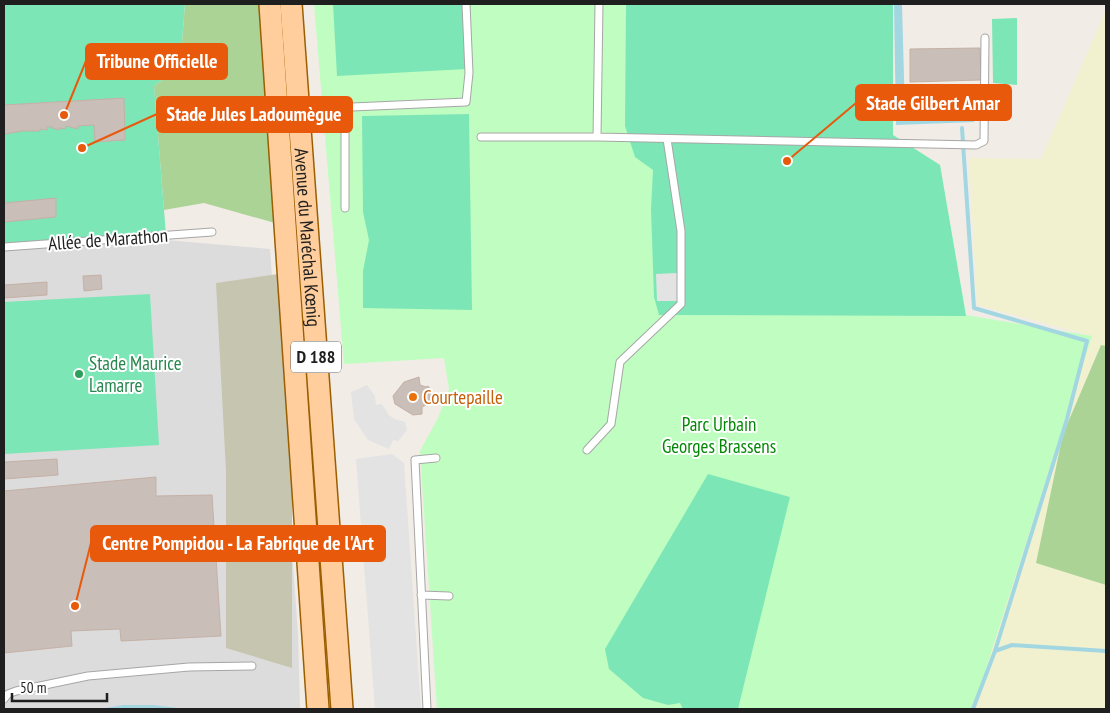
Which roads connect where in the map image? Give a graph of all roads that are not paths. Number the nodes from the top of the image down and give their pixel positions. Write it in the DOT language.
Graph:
graph roads {
  1 [pos="270,4"];
  2 [pos="291,4"];
  3 [pos="466,4"];
  4 [pos="599,4"];
  5 [pos="985,38"];
  6 [pos="481,137"];
  7 [pos="597,137"];
  8 [pos="667,139"];
  9 [pos="345,208"];
  10 [pos="212,232"];
  11 [pos="4,247"];
  12 [pos="587,450"];
  13 [pos="436,458"];
  14 [pos="421,595"];
  15 [pos="449,596"];
  16 [pos="252,666"];
  17 [pos="341,686"];
  18 [pos="4,699"];
  19 [pos="318,709"];
  20 [pos="342,709"];
  21 [pos="348,709"];
  22 [pos="427,709"];
  1 -- 19 [label="main road, Avenue du Maréchal Kœnig / D 188"];
  2 -- 17 [label="main road, Avenue du Maréchal Kœnig / D 188"];
  3 -- 9 [label="lane"];
  4 -- 7 [label="lane"];
  5 -- 8 [label="lane"];
  6 -- 7 [label="lane"];
  7 -- 8 [label="lane"];
  8 -- 12 [label="lane"];
  10 -- 11 [label="lane, Allée de Marathon"];
  13 -- 14 [label="lane"];
  14 -- 15 [label="lane"];
  14 -- 22 [label="lane"];
  16 -- 18 [label="lane"];
  17 -- 20 [label="main road, Avenue du Maréchal Kœnig / D 188"];
  17 -- 21 [label="main road"];
}
